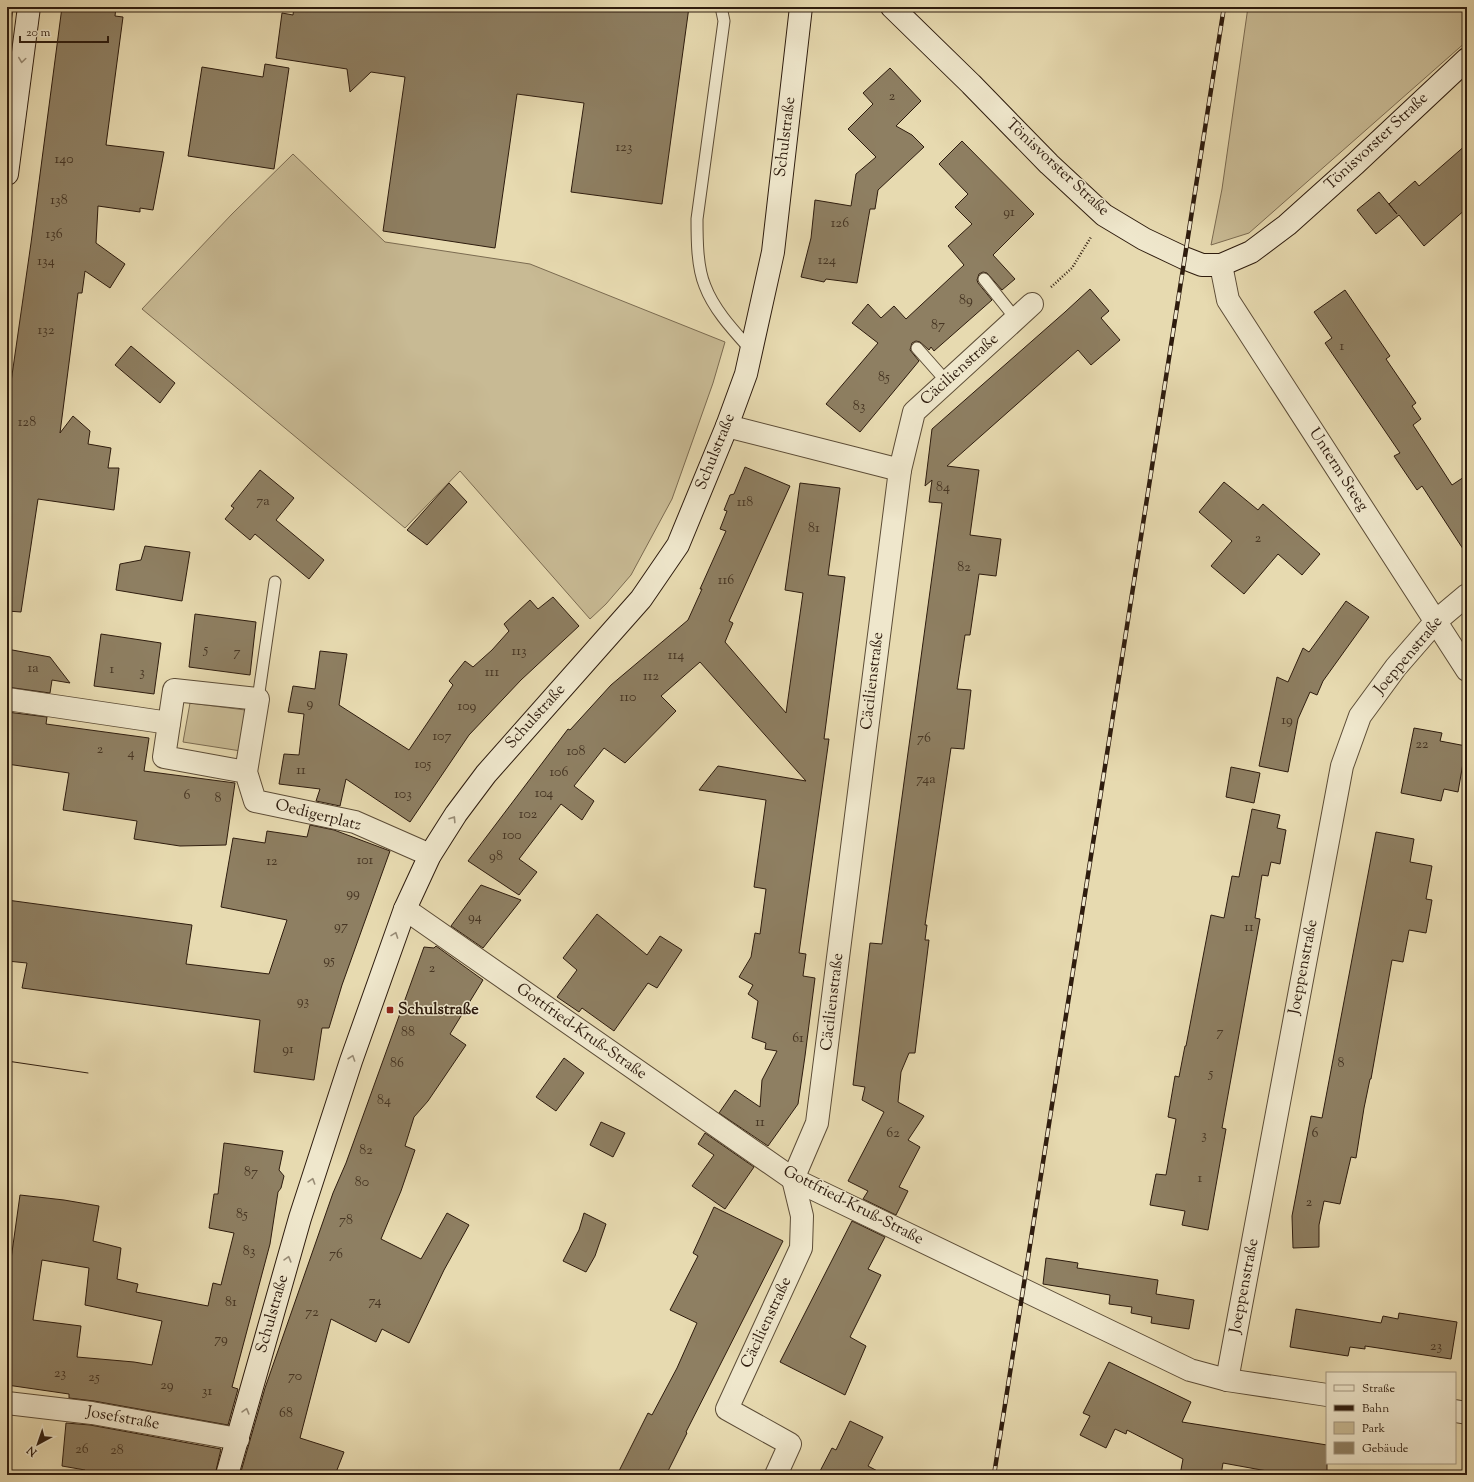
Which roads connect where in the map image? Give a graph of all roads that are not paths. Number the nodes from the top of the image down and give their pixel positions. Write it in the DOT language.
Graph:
graph roads {
  1 [pos="29,7"];
  2 [pos="721,7"];
  3 [pos="801,7"];
  4 [pos="892,7"];
  5 [pos="1467,58"];
  6 [pos="7,174"];
  7 [pos="1221,265"];
  8 [pos="984,279"];
  9 [pos="1032,304"];
  10 [pos="1016,319"];
  11 [pos="917,348"];
  12 [pos="751,351"];
  13 [pos="947,382"];
  14 [pos="727,426"];
  15 [pos="900,470"];
  16 [pos="275,582"];
  17 [pos="1467,595"];
  18 [pos="1436,621"];
  19 [pos="1467,670"];
  20 [pos="7,699"];
  21 [pos="258,699"];
  22 [pos="169,722"];
  23 [pos="246,772"];
  24 [pos="430,855"];
  25 [pos="405,909"];
  26 [pos="793,1179"];
  27 [pos="1227,1380"];
  28 [pos="1326,1395"];
  29 [pos="7,1403"];
  30 [pos="1456,1412"];
  31 [pos="1467,1413"];
  32 [pos="238,1439"];
  33 [pos="227,1475"];
  34 [pos="776,1475"];
  1 -- 6 [label="street, one-way"];
  2 -- 12 [label="lane"];
  3 -- 12 [label="street, Schulstraße"];
  4 -- 7 [label="street, Tönisvorster Straße"];
  5 -- 7 [label="street, Tönisvorster Straße"];
  7 -- 18 [label="street, Unterm Steeg"];
  8 -- 10 [label="lane"];
  9 -- 10 [label="street, Cäcilienstraße"];
  10 -- 13 [label="street, Cäcilienstraße"];
  11 -- 13 [label="lane"];
  12 -- 14 [label="street, Schulstraße"];
  13 -- 15 [label="street, Cäcilienstraße"];
  14 -- 15 [label="street"];
  24 -- 14 [label="street, Schulstraße, one-way"];
  15 -- 26 [label="street, Cäcilienstraße"];
  16 -- 21 [label="lane"];
  17 -- 18 [label="street, Joeppenstraße"];
  18 -- 19 [label="street, Unterm Steeg"];
  18 -- 27 [label="street, Joeppenstraße"];
  20 -- 22 [label="street"];
  21 -- 22 [label="street"];
  21 -- 23 [label="street, Oedigerplatz"];
  22 -- 23 [label="street"];
  23 -- 24 [label="street, Oedigerplatz"];
  24 -- 25 [label="street, Schulstraße"];
  25 -- 26 [label="street, Gottfried-Kruß-Straße"];
  32 -- 25 [label="street, Schulstraße, one-way"];
  26 -- 27 [label="street, Gottfried-Kruß-Straße"];
  26 -- 34 [label="street, Cäcilienstraße"];
  27 -- 28 [label="street, Gottfried-Kruß-Straße"];
  29 -- 32 [label="street, Josefstraße"];
  30 -- 31 [label="street"];
  32 -- 33 [label="street, Schulstraße"];
}
